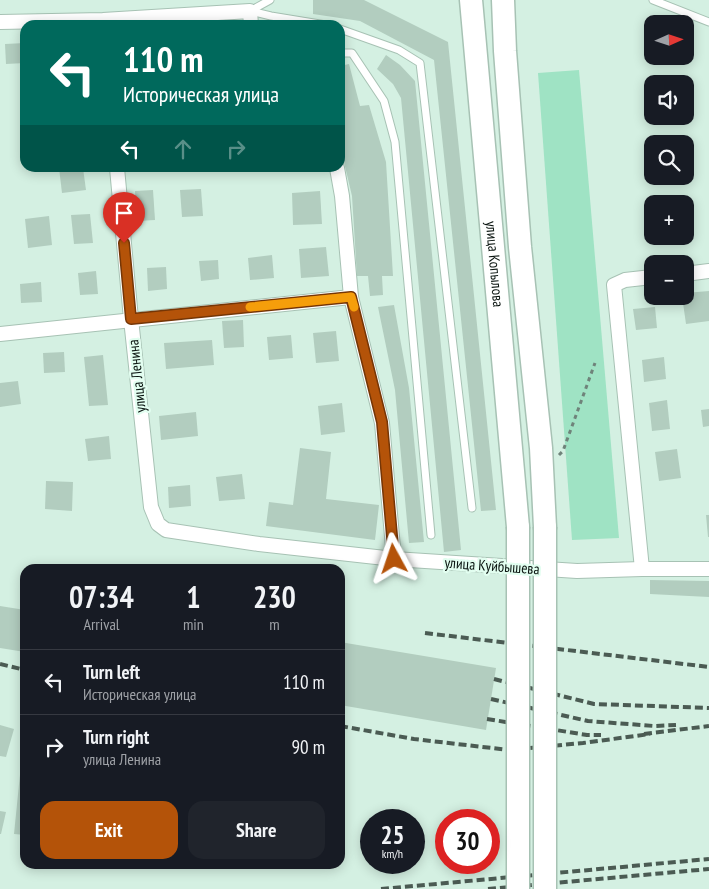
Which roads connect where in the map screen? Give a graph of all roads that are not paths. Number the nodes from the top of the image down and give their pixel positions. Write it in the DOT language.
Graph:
graph roads {
  1 [pos="270,0"];
  2 [pos="471,0"];
  3 [pos="503,0"];
  4 [pos="653,0"];
  5 [pos="250,18"];
  6 [pos="191,20"];
  7 [pos="295,20"];
  8 [pos="0,22"];
  9 [pos="20,22"];
  10 [pos="709,22"];
  11 [pos="345,31"];
  12 [pos="345,53"];
  13 [pos="117,172"];
  14 [pos="338,172"];
  15 [pos="709,271"];
  16 [pos="694,273"];
  17 [pos="644,278"];
  18 [pos="351,297"];
  19 [pos="131,319"];
  20 [pos="0,334"];
  21 [pos="472,508"];
  22 [pos="158,524"];
  23 [pos="432,535"];
  24 [pos="394,559"];
  25 [pos="642,569"];
  26 [pos="709,569"];
  27 [pos="518,889"];
  28 [pos="544,889"];
  1 -- 5 [label="lane"];
  2 -- 27 [label="main road, улица Копылова, bridge"];
  3 -- 28 [label="main road, улица Копылова, bridge"];
  4 -- 10 [label="lane"];
  5 -- 6 [label="street"];
  5 -- 7 [label="lane"];
  8 -- 9 [label="street"];
  11 -- 21 [label="lane"];
  12 -- 23 [label="lane"];
  13 -- 19 [label="street, улица Ленина"];
  14 -- 18 [label="street"];
  15 -- 16 [label="street"];
  17 -- 25 [label="street"];
  18 -- 19 [label="street"];
  18 -- 24 [label="street"];
  19 -- 20 [label="street"];
  19 -- 22 [label="street, улица Ленина"];
  22 -- 24 [label="street, улица Куйбышева"];
  24 -- 25 [label="street, улица Куйбышева"];
  25 -- 26 [label="street, улица Куйбышева"];
}
